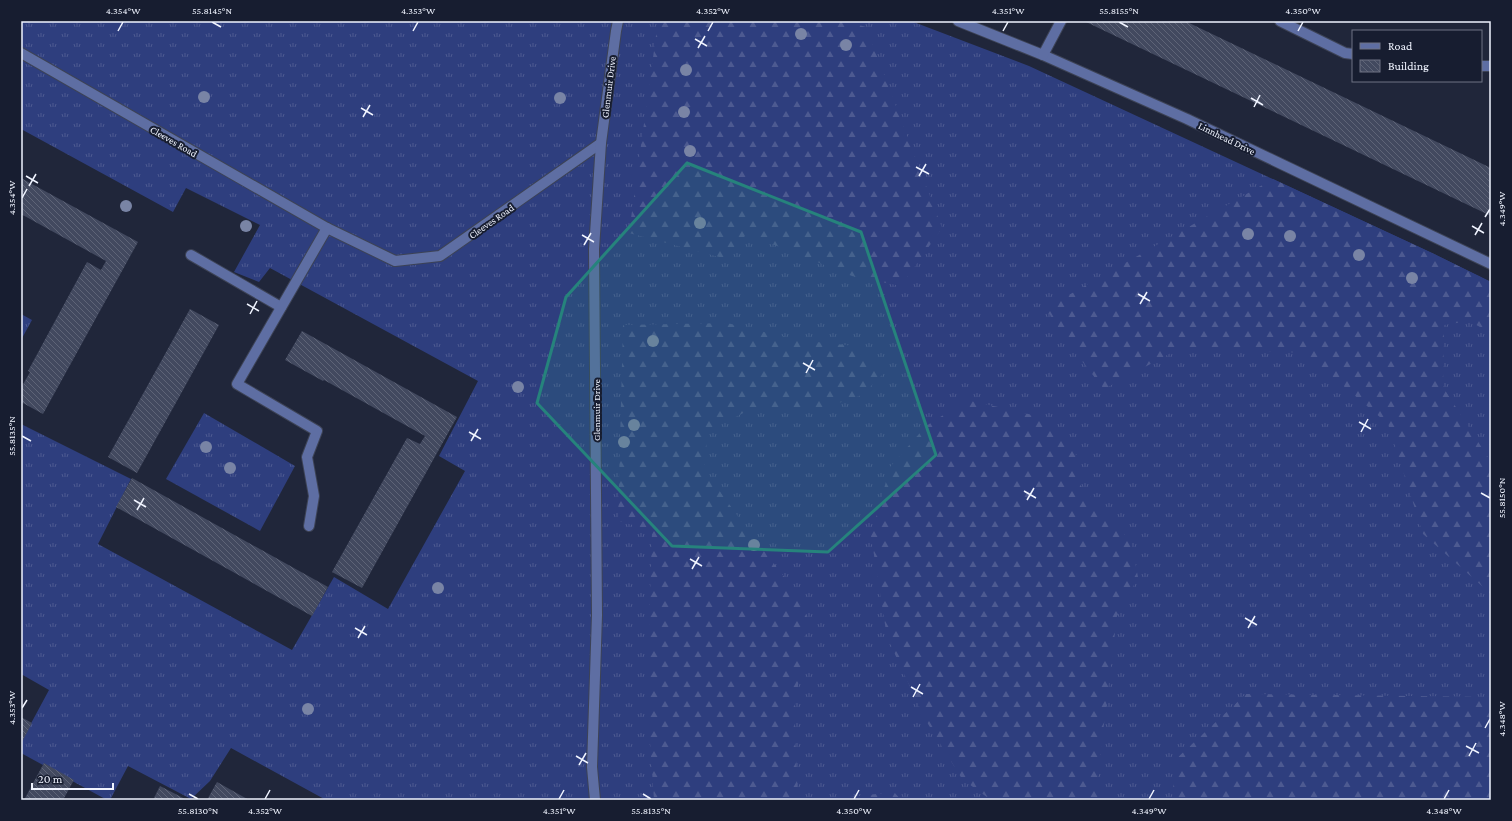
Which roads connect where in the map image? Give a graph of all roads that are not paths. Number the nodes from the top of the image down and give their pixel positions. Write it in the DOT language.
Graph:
graph roads {
  1 [pos="618,21"];
  2 [pos="958,21"];
  3 [pos="1061,21"];
  4 [pos="1280,21"];
  5 [pos="21,53"];
  6 [pos="1352,54"];
  7 [pos="1042,55"];
  8 [pos="601,143"];
  9 [pos="327,228"];
  10 [pos="191,255"];
  11 [pos="1491,264"];
  12 [pos="282,307"];
  13 [pos="309,526"];
  14 [pos="595,800"];
  1 -- 8 [label="street, Glenmuir Drive"];
  2 -- 7 [label="street, Linnhead Drive"];
  3 -- 7 [label="street"];
  4 -- 6 [label="street"];
  5 -- 9 [label="street, Cleeves Road"];
  7 -- 11 [label="street, Linnhead Drive"];
  8 -- 9 [label="street, Cleeves Road"];
  8 -- 14 [label="street, Glenmuir Drive"];
  9 -- 12 [label="street"];
  10 -- 12 [label="street"];
  12 -- 13 [label="street"];
}
